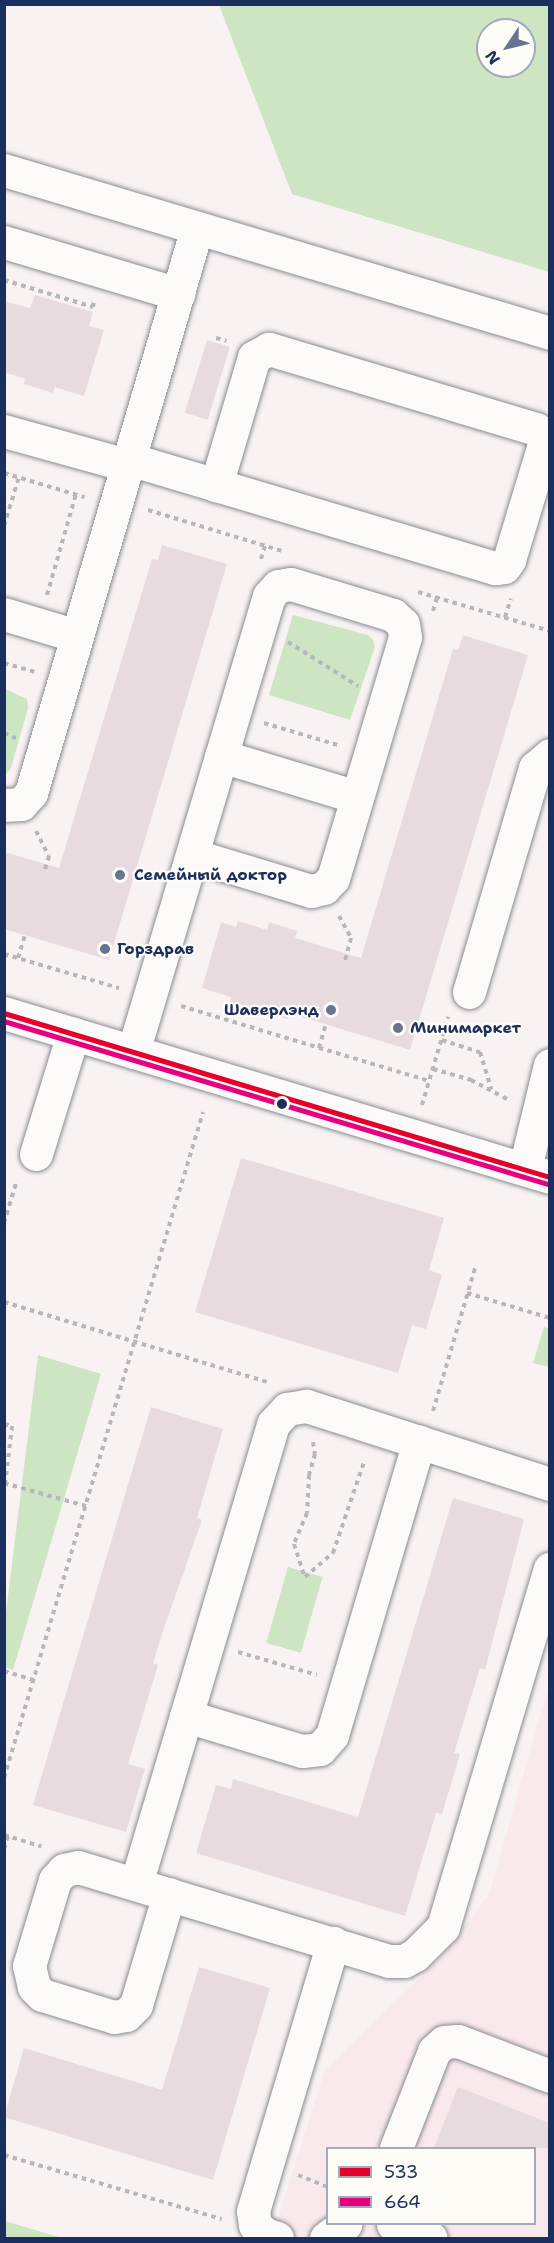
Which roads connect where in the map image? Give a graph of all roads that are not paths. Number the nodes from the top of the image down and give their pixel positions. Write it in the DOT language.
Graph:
graph roads {
  1 [pos="4,170"];
  2 [pos="197,228"];
  3 [pos="4,242"];
  4 [pos="178,294"];
  5 [pos="549,333"];
  6 [pos="4,431"];
  7 [pos="128,462"];
  8 [pos="216,484"];
  9 [pos="4,614"];
  10 [pos="77,636"];
  11 [pos="549,755"];
  12 [pos="221,756"];
  13 [pos="357,797"];
  14 [pos="13,805"];
  15 [pos="192,855"];
  16 [pos="468,992"];
  17 [pos="4,1013"];
  18 [pos="73,1034"];
  19 [pos="133,1052"];
  20 [pos="549,1065"];
  21 [pos="36,1154"];
  22 [pos="537,1172"];
  23 [pos="421,1443"];
  24 [pos="549,1484"];
  25 [pos="549,1569"];
  26 [pos="186,1716"];
  27 [pos="136,1884"];
  28 [pos="169,1894"];
  29 [pos="333,1943"];
  30 [pos="549,2076"];
  31 [pos="396,2147"];
  32 [pos="342,2225"];
  33 [pos="398,2225"];
  34 [pos="266,2231"];
  35 [pos="326,2238"];
  36 [pos="431,2238"];
  1 -- 2 [label="street"];
  2 -- 4 [label="street"];
  2 -- 5 [label="street"];
  3 -- 4 [label="street"];
  4 -- 7 [label="street"];
  6 -- 7 [label="street"];
  7 -- 8 [label="street"];
  7 -- 10 [label="street"];
  8 -- 8 [label="street"];
  9 -- 10 [label="street"];
  10 -- 14 [label="street"];
  11 -- 16 [label="street"];
  12 -- 13 [label="street"];
  12 -- 13 [label="street"];
  12 -- 15 [label="street"];
  13 -- 15 [label="street"];
  15 -- 19 [label="street"];
  17 -- 18 [label="street"];
  18 -- 19 [label="street"];
  18 -- 21 [label="street"];
  19 -- 22 [label="street"];
  20 -- 22 [label="street"];
  23 -- 24 [label="street"];
  23 -- 26 [label="street"];
  23 -- 26 [label="street"];
  25 -- 29 [label="street"];
  26 -- 27 [label="street"];
  27 -- 28 [label="street"];
  27 -- 28 [label="street"];
  28 -- 29 [label="street"];
  29 -- 34 [label="street"];
  30 -- 31 [label="street"];
  32 -- 35 [label="street"];
  33 -- 36 [label="street"];
}
